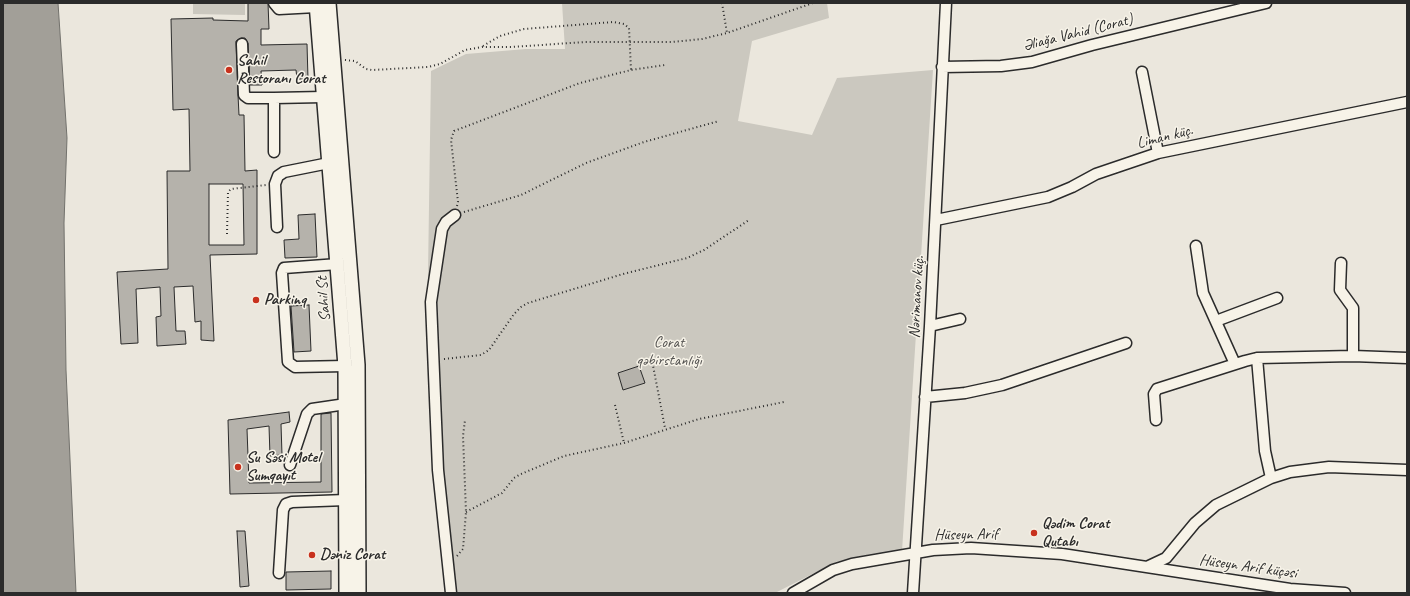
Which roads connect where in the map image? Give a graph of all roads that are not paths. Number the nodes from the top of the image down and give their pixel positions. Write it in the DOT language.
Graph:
graph roads {
  1 [pos="274,3"];
  2 [pos="329,3"];
  3 [pos="946,3"];
  4 [pos="1266,3"];
  5 [pos="316,5"];
  6 [pos="1236,6"];
  7 [pos="242,44"];
  8 [pos="942,67"];
  9 [pos="1142,72"];
  10 [pos="323,97"];
  11 [pos="274,98"];
  12 [pos="1407,102"];
  13 [pos="274,152"];
  14 [pos="1158,152"];
  15 [pos="329,163"];
  16 [pos="455,215"];
  17 [pos="936,220"];
  18 [pos="277,228"];
  19 [pos="1196,246"];
  20 [pos="1341,263"];
  21 [pos="338,264"];
  22 [pos="1276,298"];
  23 [pos="960,319"];
  24 [pos="1216,321"];
  25 [pos="930,326"];
  26 [pos="1126,343"];
  27 [pos="1353,356"];
  28 [pos="1257,358"];
  29 [pos="1407,358"];
  30 [pos="1235,364"];
  31 [pos="345,366"];
  32 [pos="925,397"];
  33 [pos="346,404"];
  34 [pos="1156,420"];
  35 [pos="290,464"];
  36 [pos="1407,470"];
  37 [pos="1271,478"];
  38 [pos="346,500"];
  39 [pos="1173,550"];
  40 [pos="915,553"];
  41 [pos="1147,567"];
  42 [pos="1184,572"];
  43 [pos="279,573"];
  44 [pos="346,593"];
  45 [pos="359,593"];
  46 [pos="452,593"];
  47 [pos="793,593"];
  48 [pos="913,593"];
  49 [pos="1345,593"];
  1 -- 5 [label="street"];
  2 -- 45 [label="main road, Sahil St"];
  3 -- 8 [label="street, Nərimanov küç."];
  4 -- 6 [label="street, Əliağa Vahid (Corat)"];
  5 -- 10 [label="main road, Sahil St"];
  6 -- 8 [label="street, Əliağa Vahid (Corat)"];
  7 -- 11 [label="street"];
  8 -- 17 [label="street, Nərimanov küç."];
  9 -- 14 [label="street"];
  10 -- 11 [label="street"];
  10 -- 15 [label="main road, Sahil St"];
  11 -- 13 [label="street"];
  12 -- 14 [label="street, Liman küç."];
  14 -- 17 [label="street, Liman küç."];
  15 -- 18 [label="street"];
  15 -- 21 [label="main road, Sahil St"];
  16 -- 46 [label="street"];
  17 -- 25 [label="street, Nərimanov küç."];
  19 -- 24 [label="street"];
  20 -- 27 [label="street"];
  21 -- 31 [label="main road, Sahil St"];
  21 -- 31 [label="street"];
  22 -- 24 [label="street"];
  23 -- 25 [label="street"];
  24 -- 30 [label="street"];
  25 -- 32 [label="street, Nərimanov küç."];
  26 -- 32 [label="street"];
  27 -- 28 [label="street"];
  27 -- 29 [label="street"];
  28 -- 30 [label="street"];
  28 -- 37 [label="street"];
  30 -- 34 [label="street"];
  31 -- 33 [label="main road, Sahil St"];
  32 -- 40 [label="street, Nərimanov küç."];
  33 -- 35 [label="street"];
  33 -- 38 [label="main road, Sahil St"];
  36 -- 37 [label="street"];
  37 -- 39 [label="street"];
  38 -- 43 [label="street"];
  38 -- 44 [label="main road, Sahil St"];
  39 -- 41 [label="street"];
  39 -- 42 [label="street"];
  40 -- 41 [label="street, Hüseyn Arif"];
  40 -- 47 [label="street, Hüseyn Arif"];
  40 -- 48 [label="street, Nərimanov küç."];
  41 -- 42 [label="street, Hüseyn Arif küçəsi"];
  42 -- 49 [label="street, Hüseyn Arif küçəsi"];
}
